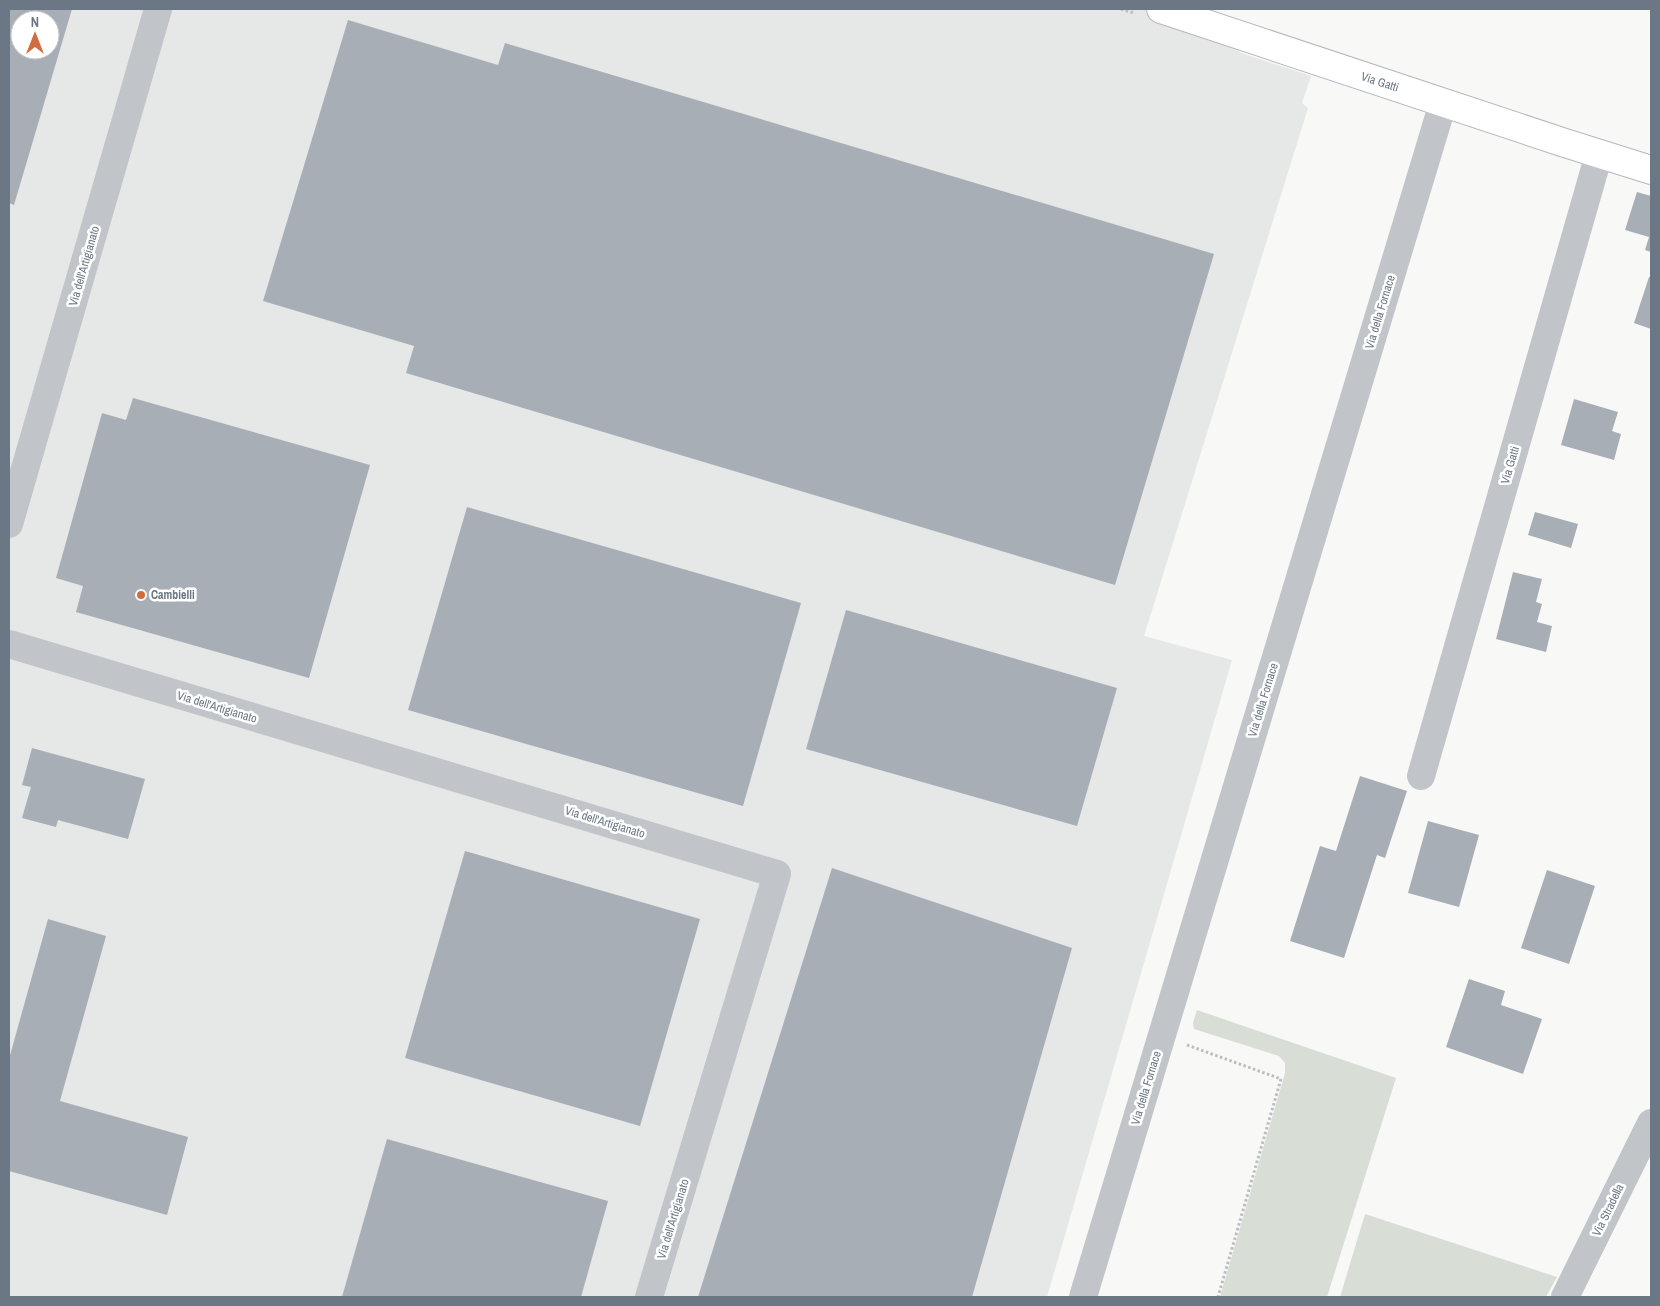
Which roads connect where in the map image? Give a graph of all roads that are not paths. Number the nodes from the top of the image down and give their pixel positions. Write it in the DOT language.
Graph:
graph roads {
  1 [pos="158,9"];
  2 [pos="1161,9"];
  3 [pos="1443,103"];
  4 [pos="1599,154"];
  5 [pos="1651,170"];
  6 [pos="9,524"];
  7 [pos="9,644"];
  8 [pos="1421,776"];
  9 [pos="1651,1123"];
  10 [pos="649,1297"];
  11 [pos="1083,1297"];
  12 [pos="1565,1297"];
  1 -- 6 [label="street, Via dell'Artigianato"];
  2 -- 3 [label="street, Via Gatti"];
  3 -- 4 [label="street, Via Gatti"];
  3 -- 11 [label="street, Via della Fornace"];
  4 -- 5 [label="street, Via Gatti"];
  4 -- 8 [label="street, Via Gatti"];
  7 -- 10 [label="street, Via dell'Artigianato"];
  9 -- 12 [label="street, Via Stradella"];
}
